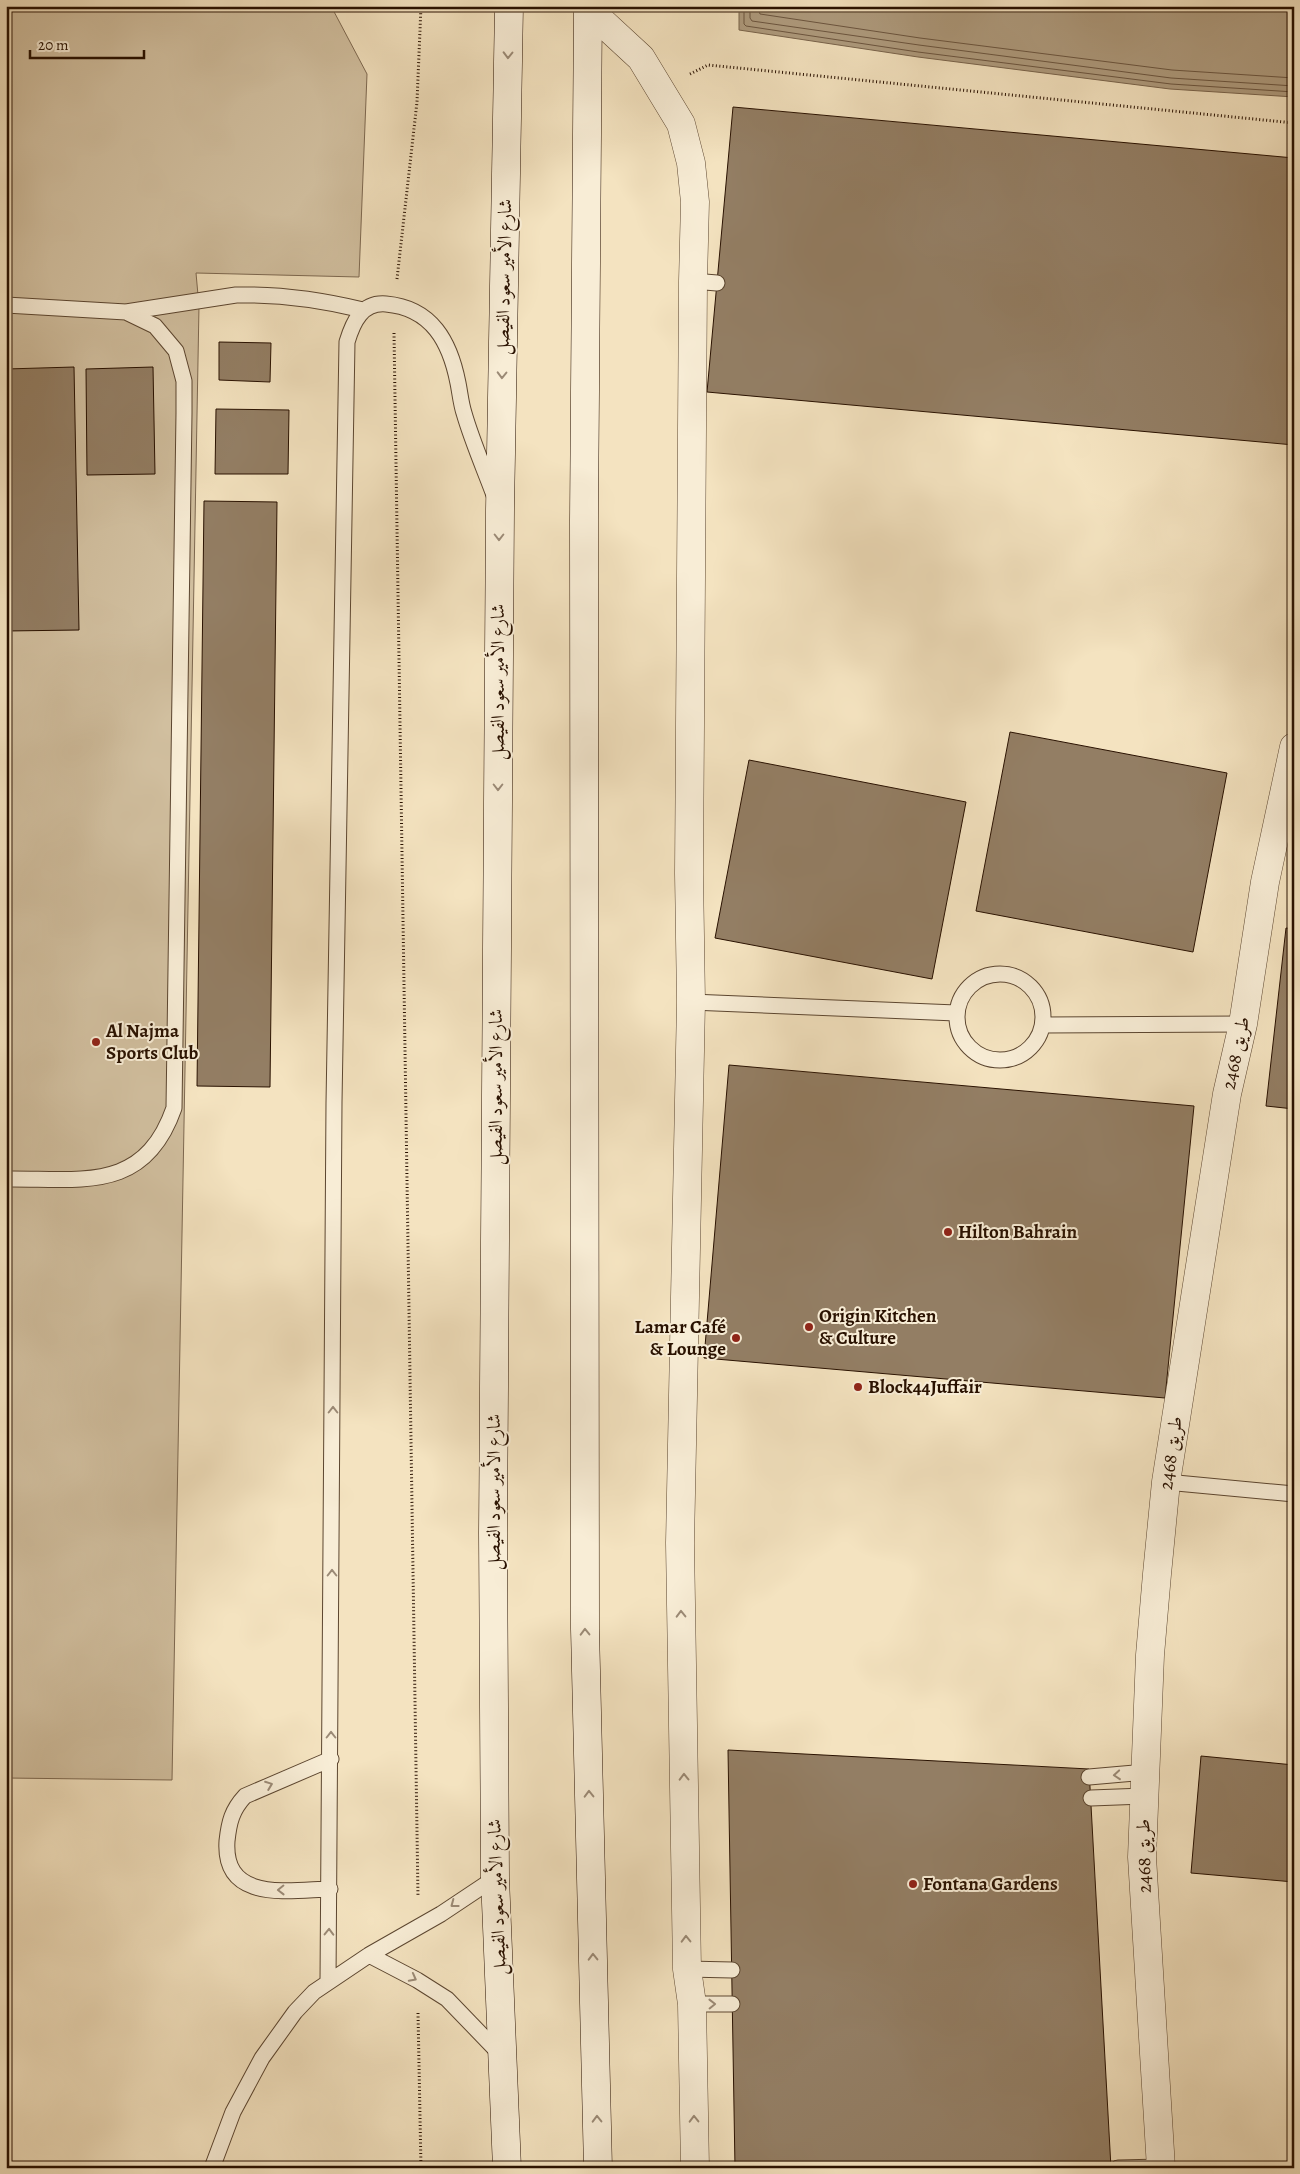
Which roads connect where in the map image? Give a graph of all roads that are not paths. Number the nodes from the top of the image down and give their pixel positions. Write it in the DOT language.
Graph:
graph roads {
  1 [pos="509,6"];
  2 [pos="588,8"];
  3 [pos="6,306"];
  4 [pos="363,310"];
  5 [pos="126,312"];
  6 [pos="500,510"];
  7 [pos="1294,747"];
  8 [pos="691,1002"];
  9 [pos="956,1013"];
  10 [pos="1243,1024"];
  11 [pos="1043,1025"];
  12 [pos="6,1179"];
  13 [pos="1166,1482"];
  14 [pos="1294,1494"];
  15 [pos="331,1759"];
  16 [pos="1089,1777"];
  17 [pos="1145,1784"];
  18 [pos="1090,1798"];
  19 [pos="495,1878"];
  20 [pos="330,1889"];
  21 [pos="369,1955"];
  22 [pos="687,1970"];
  23 [pos="732,1970"];
  24 [pos="328,1981"];
  25 [pos="692,2004"];
  26 [pos="732,2004"];
  27 [pos="503,2057"];
  28 [pos="1161,2167"];
  29 [pos="212,2168"];
  30 [pos="507,2168"];
  31 [pos="598,2168"];
  32 [pos="695,2168"];
  33 [pos="1118,2168"];
  1 -- 6 [label="street, شارع الأمير سعود الفيصل, one-way"];
  2 -- 8 [label="street"];
  31 -- 2 [label="street, one-way"];
  3 -- 5 [label="lane"];
  4 -- 5 [label="lane"];
  4 -- 6 [label="lane"];
  15 -- 4 [label="lane, one-way"];
  5 -- 12 [label="lane"];
  6 -- 19 [label="street, شارع الأمير سعود الفيصل, one-way"];
  7 -- 10 [label="street, طريق 2468"];
  8 -- 9 [label="lane"];
  22 -- 8 [label="street, one-way"];
  9 -- 11 [label="lane"];
  9 -- 11 [label="lane"];
  10 -- 11 [label="lane"];
  10 -- 13 [label="street, طريق 2468"];
  13 -- 14 [label="lane"];
  13 -- 17 [label="street, طريق 2468"];
  15 -- 20 [label="lane"];
  20 -- 15 [label="lane, one-way"];
  17 -- 16 [label="lane, one-way"];
  17 -- 18 [label="lane"];
  17 -- 28 [label="street, طريق 2468"];
  19 -- 21 [label="lane, one-way"];
  19 -- 27 [label="street, شارع الأمير سعود الفيصل"];
  24 -- 20 [label="lane, one-way"];
  21 -- 24 [label="lane"];
  21 -- 27 [label="lane, one-way"];
  22 -- 23 [label="lane"];
  22 -- 25 [label="street"];
  24 -- 29 [label="lane"];
  25 -- 26 [label="lane, one-way"];
  32 -- 25 [label="street, one-way"];
  27 -- 30 [label="street, شارع الأمير سعود الفيصل"];
  28 -- 33 [label="lane"];
}
